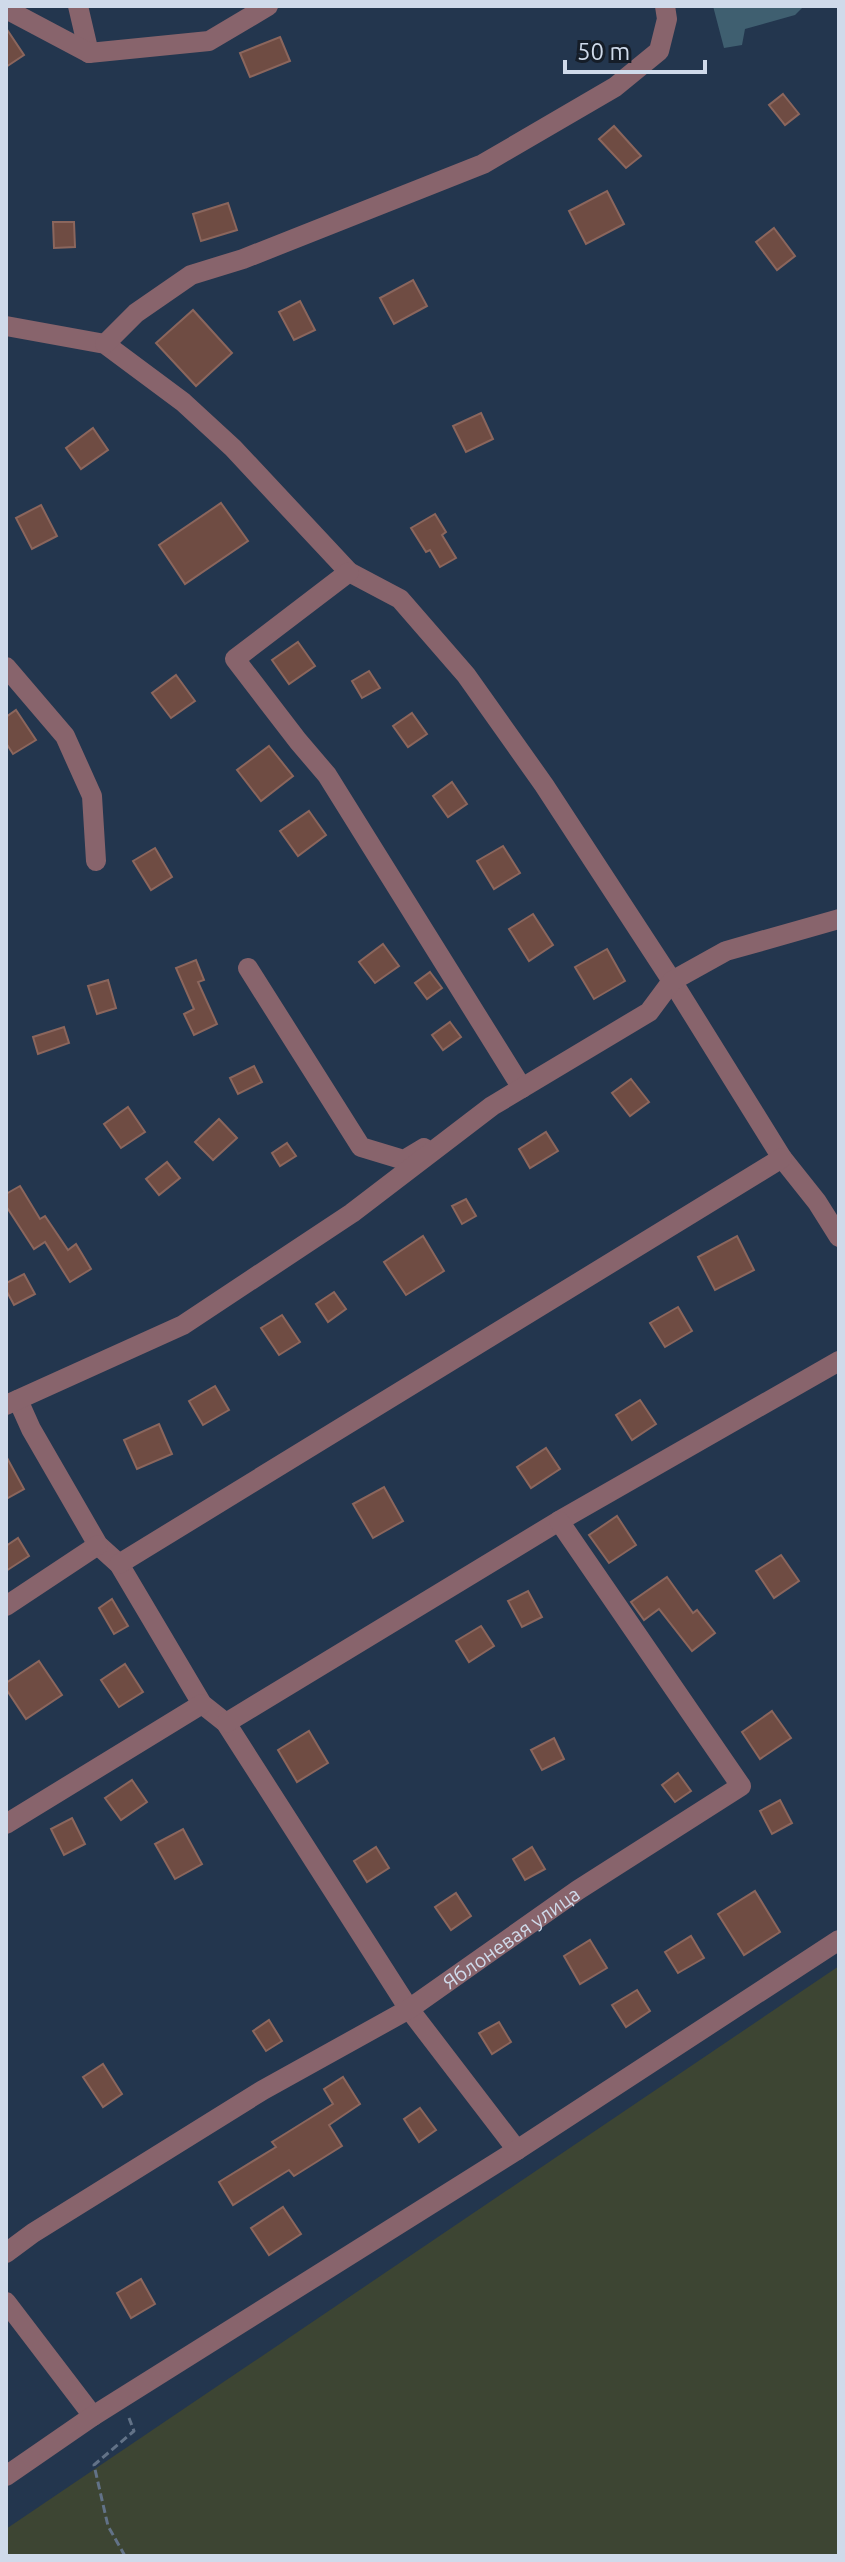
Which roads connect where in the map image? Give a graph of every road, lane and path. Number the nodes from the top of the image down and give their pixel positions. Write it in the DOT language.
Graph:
graph roads {
  1 [pos="78,6"];
  2 [pos="268,6"];
  3 [pos="665,6"];
  4 [pos="6,9"];
  5 [pos="89,53"];
  6 [pos="6,326"];
  7 [pos="105,344"];
  8 [pos="349,572"];
  9 [pos="6,667"];
  10 [pos="96,861"];
  11 [pos="839,919"];
  12 [pos="248,968"];
  13 [pos="672,981"];
  14 [pos="522,1088"];
  15 [pos="492,1106"];
  16 [pos="782,1158"];
  17 [pos="817,1202"];
  18 [pos="839,1202"];
  19 [pos="839,1237"];
  20 [pos="839,1361"];
  21 [pos="12,1402"];
  22 [pos="559,1521"];
  23 [pos="98,1545"];
  24 [pos="119,1564"];
  25 [pos="6,1606"];
  26 [pos="202,1704"];
  27 [pos="226,1723"];
  28 [pos="6,1824"];
  29 [pos="839,1940"];
  30 [pos="409,2009"];
  31 [pos="517,2150"];
  32 [pos="6,2253"];
  33 [pos="6,2302"];
  34 [pos="121,2399"];
  35 [pos="93,2416"];
  36 [pos="6,2476"];
  37 [pos="125,2556"];
  1 -- 5 [label="street"];
  2 -- 5 [label="street"];
  3 -- 7 [label="street"];
  4 -- 5 [label="street"];
  6 -- 7 [label="street"];
  7 -- 8 [label="street"];
  8 -- 13 [label="street"];
  8 -- 14 [label="street"];
  9 -- 10 [label="street"];
  11 -- 13 [label="street"];
  12 -- 15 [label="street"];
  13 -- 14 [label="street"];
  13 -- 16 [label="street"];
  14 -- 15 [label="street"];
  15 -- 21 [label="street"];
  16 -- 17 [label="street"];
  16 -- 24 [label="street"];
  17 -- 18 [label="street"];
  17 -- 19 [label="street"];
  20 -- 22 [label="street"];
  21 -- 23 [label="street"];
  22 -- 27 [label="street"];
  22 -- 30 [label="street, Яблоневая улица"];
  23 -- 24 [label="street"];
  23 -- 25 [label="street"];
  24 -- 26 [label="street"];
  26 -- 27 [label="street"];
  26 -- 28 [label="street"];
  27 -- 30 [label="street"];
  29 -- 31 [label="street"];
  30 -- 31 [label="street"];
  30 -- 32 [label="street, Яблоневая улица"];
  31 -- 34 [label="street"];
  33 -- 35 [label="street"];
  34 -- 35 [label="street"];
  34 -- 37 [label="path"];
  35 -- 36 [label="street"];
}
